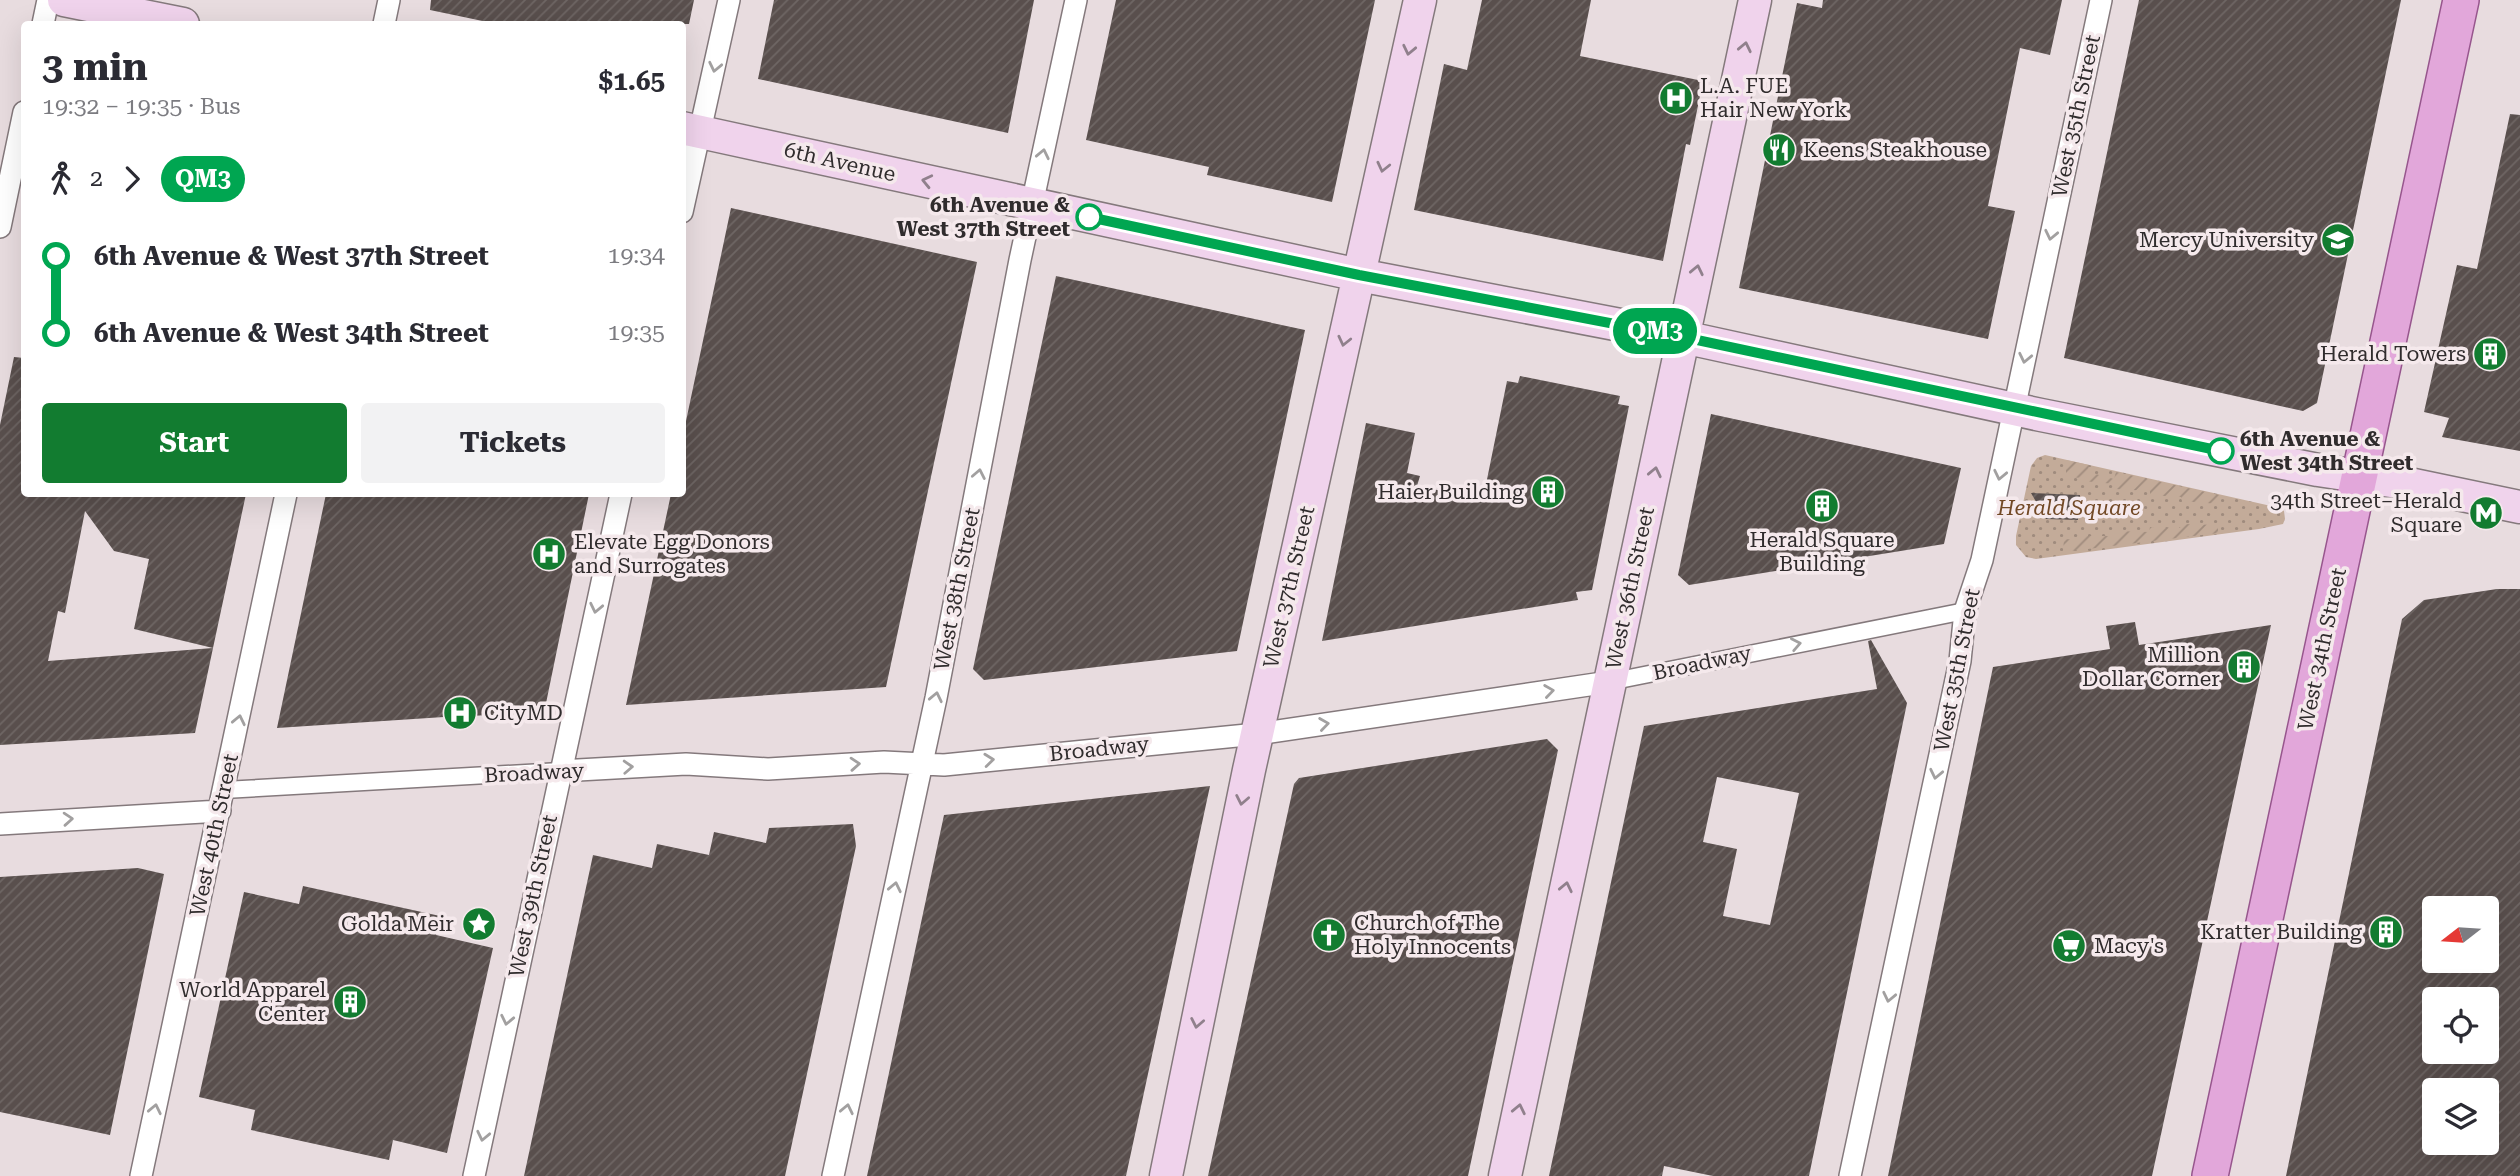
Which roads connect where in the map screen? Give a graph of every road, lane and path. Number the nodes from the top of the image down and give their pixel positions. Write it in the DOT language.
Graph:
graph roads {
  1 [pos="48,0"];
  2 [pos="64,0"];
  3 [pos="389,0"];
  4 [pos="729,0"];
  5 [pos="1076,0"];
  6 [pos="1420,0"];
  7 [pos="1755,0"];
  8 [pos="2101,0"];
  9 [pos="2461,0"];
  10 [pos="44,21"];
  11 [pos="168,21"];
  12 [pos="385,21"];
  13 [pos="21,126"];
  14 [pos="691,130"];
  15 [pos="686,176"];
  16 [pos="1032,205"];
  17 [pos="0,227"];
  18 [pos="1359,275"];
  19 [pos="1683,337"];
  20 [pos="2014,408"];
  21 [pos="2359,475"];
  22 [pos="285,497"];
  23 [pos="620,497"];
  24 [pos="2520,508"];
  25 [pos="1965,611"];
  26 [pos="1609,682"];
  27 [pos="1257,734"];
  28 [pos="921,764"];
  29 [pos="560,771"];
  30 [pos="222,801"];
  31 [pos="0,824"];
  32 [pos="141,1176"];
  33 [pos="474,1176"];
  34 [pos="833,1176"];
  35 [pos="1167,1176"];
  36 [pos="1505,1176"];
  37 [pos="1850,1176"];
  38 [pos="2210,1176"];
  1 -- 10 [label="street"];
  2 -- 11 [label="main road"];
  3 -- 12 [label="street"];
  4 -- 14 [label="street, one-way"];
  16 -- 5 [label="street, West 38th Street, one-way"];
  6 -- 18 [label="main road, West 37th Street, one-way"];
  19 -- 7 [label="main road, West 36th Street, one-way"];
  8 -- 20 [label="street, West 35th Street, one-way"];
  9 -- 21 [label="main road, West 34th Street"];
  13 -- 17 [label="street"];
  14 -- 15 [label="street"];
  16 -- 14 [label="main road, 6th Avenue, one-way"];
  16 -- 18 [label="main road, 6th Avenue"];
  28 -- 16 [label="street, West 38th Street, one-way"];
  18 -- 19 [label="main road, 6th Avenue"];
  18 -- 27 [label="main road, West 37th Street, one-way"];
  19 -- 20 [label="main road, 6th Avenue"];
  26 -- 19 [label="main road, West 36th Street, one-way"];
  20 -- 21 [label="main road, 6th Avenue"];
  20 -- 25 [label="street, West 35th Street, one-way"];
  21 -- 24 [label="main road, 6th Avenue"];
  21 -- 38 [label="main road, West 34th Street"];
  30 -- 22 [label="street, West 40th Street, one-way"];
  23 -- 29 [label="street, West 39th Street, one-way"];
  26 -- 25 [label="street, Broadway, one-way"];
  25 -- 37 [label="street, West 35th Street, one-way"];
  27 -- 26 [label="street, Broadway, one-way"];
  36 -- 26 [label="main road, West 36th Street, one-way"];
  28 -- 27 [label="street, Broadway, one-way"];
  27 -- 35 [label="main road, West 37th Street, one-way"];
  29 -- 28 [label="street, Broadway, one-way"];
  34 -- 28 [label="street, West 38th Street, one-way"];
  29 -- 30 [label="street, Broadway"];
  29 -- 33 [label="street, West 39th Street, one-way"];
  31 -- 30 [label="street, Broadway, one-way"];
  32 -- 30 [label="street, West 40th Street, one-way"];
}
